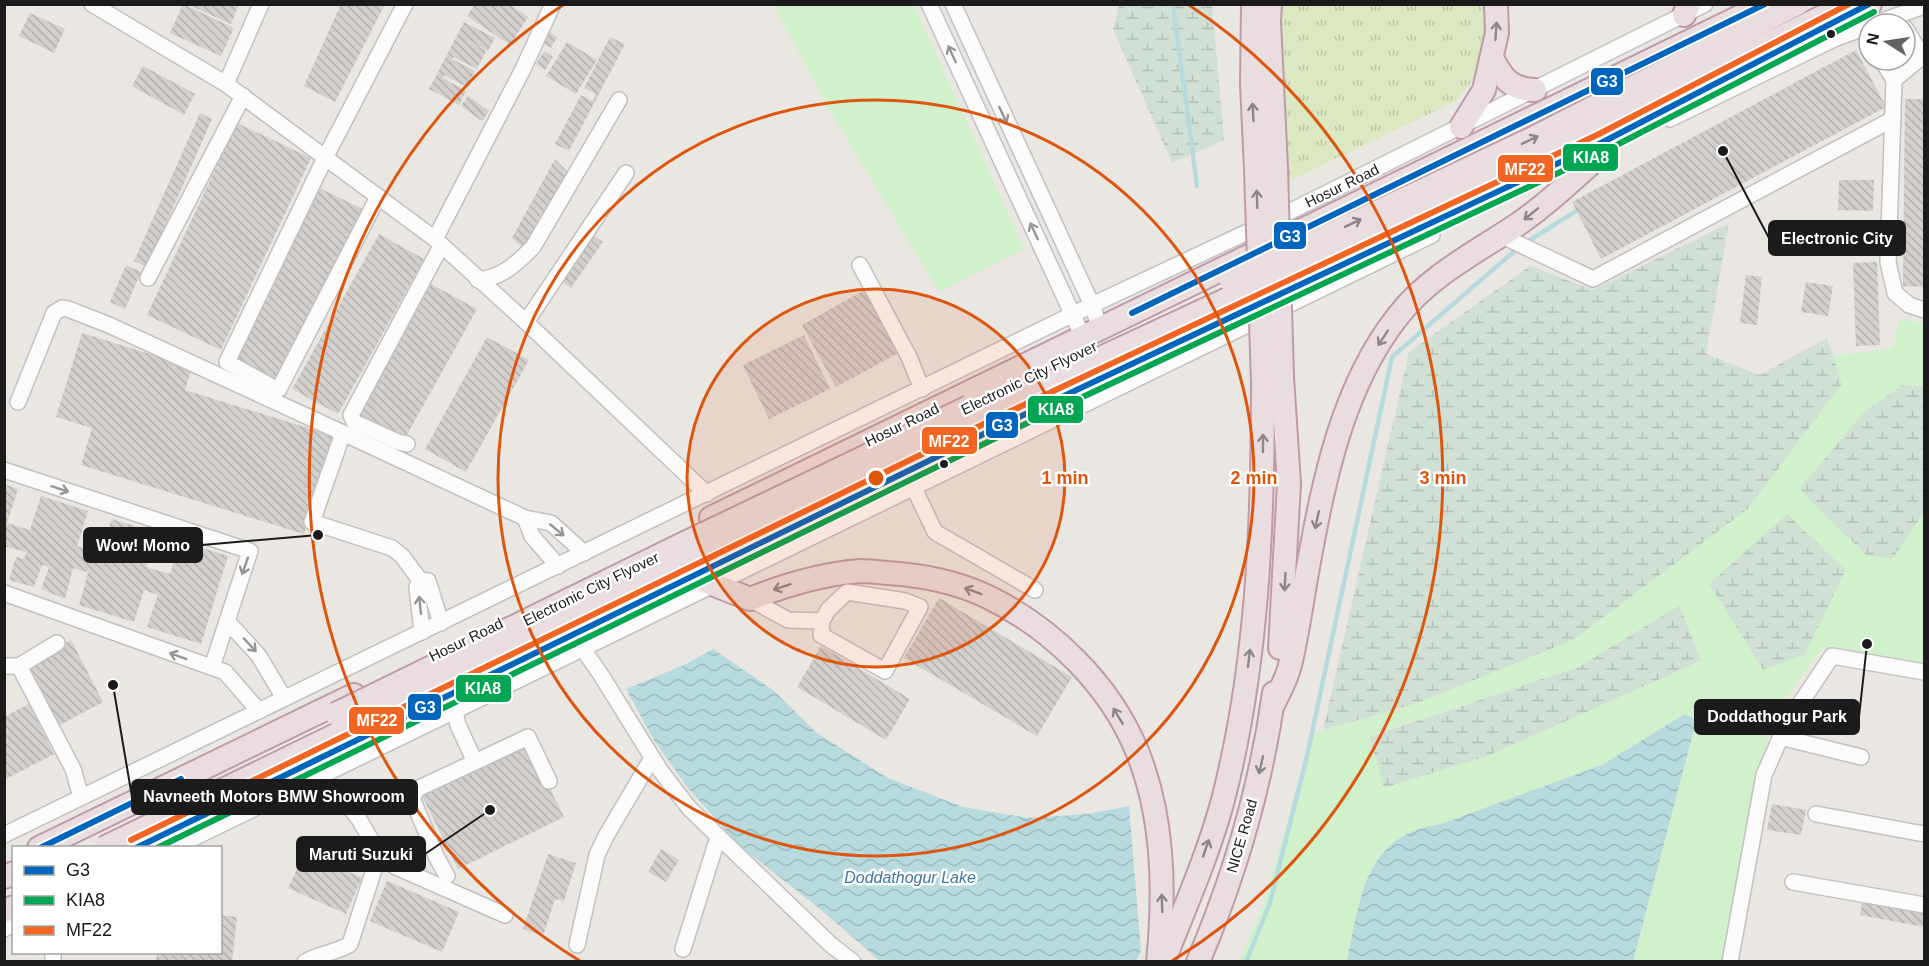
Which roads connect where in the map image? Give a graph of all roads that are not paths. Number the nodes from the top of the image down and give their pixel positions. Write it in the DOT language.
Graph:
graph roads {
  1 [pos="92,4"];
  2 [pos="261,4"];
  3 [pos="405,4"];
  4 [pos="553,4"];
  5 [pos="928,4"];
  6 [pos="952,4"];
  7 [pos="1252,4"];
  8 [pos="1270,4"];
  9 [pos="1496,4"];
  10 [pos="1705,4"];
  11 [pos="1766,4"];
  12 [pos="1797,4"];
  13 [pos="1849,4"];
  14 [pos="1870,4"];
  15 [pos="1687,10"];
  16 [pos="1857,32"];
  17 [pos="1924,56"];
  18 [pos="1492,58"];
  19 [pos="1889,72"];
  20 [pos="1894,80"];
  21 [pos="226,84"];
  22 [pos="1535,90"];
  23 [pos="243,96"];
  24 [pos="619,100"];
  25 [pos="1893,119"];
  26 [pos="1461,127"];
  27 [pos="1607,149"];
  28 [pos="322,164"];
  29 [pos="1266,169"];
  30 [pos="626,172"];
  31 [pos="378,197"];
  32 [pos="1500,235"];
  33 [pos="438,243"];
  34 [pos="860,265"];
  35 [pos="148,278"];
  36 [pos="478,280"];
  37 [pos="1092,305"];
  38 [pos="1924,310"];
  39 [pos="1074,316"];
  40 [pos="526,322"];
  41 [pos="1091,333"];
  42 [pos="1272,380"];
  43 [pos="922,389"];
  44 [pos="18,402"];
  45 [pos="343,433"];
  46 [pos="407,444"];
  47 [pos="4,471"];
  48 [pos="914,488"];
  49 [pos="707,494"];
  50 [pos="525,518"];
  51 [pos="584,553"];
  52 [pos="558,566"];
  53 [pos="692,576"];
  54 [pos="420,580"];
  55 [pos="715,585"];
  56 [pos="1035,590"];
  57 [pos="4,593"];
  58 [pos="750,599"];
  59 [pos="227,621"];
  60 [pos="822,621"];
  61 [pos="441,623"];
  62 [pos="422,632"];
  63 [pos="57,643"];
  64 [pos="583,649"];
  65 [pos="12,666"];
  66 [pos="212,668"];
  67 [pos="1924,672"];
  68 [pos="284,698"];
  69 [pos="1272,707"];
  70 [pos="259,711"];
  71 [pos="455,711"];
  72 [pos="1780,737"];
  73 [pos="1861,757"];
  74 [pos="652,758"];
  75 [pos="475,762"];
  76 [pos="549,781"];
  77 [pos="297,787"];
  78 [pos="81,797"];
  79 [pos="1816,814"];
  80 [pos="1924,834"];
  81 [pos="4,835"];
  82 [pos="718,837"];
  83 [pos="43,846"];
  84 [pos="70,846"];
  85 [pos="108,846"];
  86 [pos="139,846"];
  87 [pos="176,846"];
  88 [pos="379,854"];
  89 [pos="447,876"];
  90 [pos="1793,882"];
  91 [pos="1924,905"];
  92 [pos="505,915"];
  93 [pos="577,945"];
  94 [pos="683,949"];
  95 [pos="305,962"];
  96 [pos="853,962"];
  97 [pos="1158,962"];
  98 [pos="1163,962"];
  99 [pos="1198,962"];
  100 [pos="1730,962"];
  1 -- 21 [label="street"];
  2 -- 21 [label="street"];
  3 -- 28 [label="street"];
  4 -- 33 [label="street"];
  39 -- 5 [label="street, one-way"];
  6 -- 37 [label="street, one-way"];
  29 -- 7 [label="highway, one-way"];
  8 -- 29 [label="highway"];
  18 -- 9 [label="highway, one-way"];
  10 -- 15 [label="street, Hosur Road"];
  11 -- 41 [label="highway, Hosur Road"];
  84 -- 12 [label="highway, Electronic City Flyover, one-way, bridge"];
  13 -- 85 [label="highway, Electronic City Flyover, bridge"];
  14 -- 53 [label="highway"];
  15 -- 22 [label="street, Hosur Road"];
  16 -- 27 [label="street"];
  17 -- 20 [label="street"];
  18 -- 22 [label="highway"];
  18 -- 26 [label="highway"];
  19 -- 20 [label="street"];
  20 -- 25 [label="street"];
  21 -- 23 [label="street"];
  22 -- 26 [label="street, Hosur Road"];
  23 -- 28 [label="street"];
  23 -- 35 [label="street"];
  24 -- 36 [label="street"];
  25 -- 32 [label="street"];
  25 -- 38 [label="street"];
  26 -- 37 [label="street, Hosur Road"];
  27 -- 32 [label="highway, one-way"];
  27 -- 48 [label="street"];
  28 -- 31 [label="street"];
  28 -- 31 [label="street"];
  29 -- 42 [label="highway, bridge"];
  30 -- 40 [label="street"];
  31 -- 33 [label="street"];
  32 -- 69 [label="highway, one-way"];
  33 -- 36 [label="street"];
  33 -- 46 [label="street"];
  34 -- 43 [label="street"];
  36 -- 40 [label="street"];
  37 -- 39 [label="street, Hosur Road"];
  37 -- 41 [label="street"];
  39 -- 41 [label="street"];
  39 -- 43 [label="street, Hosur Road"];
  40 -- 49 [label="street"];
  41 -- 83 [label="highway, Hosur Road"];
  42 -- 69 [label="highway, one-way"];
  98 -- 42 [label="highway, one-way"];
  43 -- 49 [label="street, Hosur Road"];
  44 -- 45 [label="street"];
  45 -- 50 [label="street"];
  45 -- 54 [label="street"];
  47 -- 59 [label="street, one-way"];
  48 -- 55 [label="street"];
  48 -- 56 [label="street"];
  49 -- 51 [label="street, Hosur Road"];
  50 -- 51 [label="street, one-way"];
  50 -- 52 [label="street"];
  51 -- 52 [label="street, Hosur Road"];
  52 -- 61 [label="street, Hosur Road"];
  53 -- 55 [label="highway"];
  53 -- 86 [label="highway"];
  54 -- 61 [label="street"];
  62 -- 54 [label="street, one-way"];
  55 -- 58 [label="highway"];
  55 -- 64 [label="street"];
  66 -- 57 [label="street, one-way"];
  58 -- 60 [label="street"];
  97 -- 58 [label="highway, one-way"];
  59 -- 66 [label="street"];
  59 -- 68 [label="street, one-way"];
  60 -- 60 [label="street"];
  61 -- 62 [label="street, Hosur Road"];
  62 -- 68 [label="street, Hosur Road"];
  63 -- 65 [label="street"];
  64 -- 71 [label="street"];
  64 -- 74 [label="street"];
  65 -- 78 [label="street"];
  66 -- 70 [label="street"];
  67 -- 72 [label="street"];
  68 -- 70 [label="street, Hosur Road"];
  69 -- 99 [label="highway, NICE Road, one-way"];
  70 -- 78 [label="street, Hosur Road"];
  71 -- 75 [label="street"];
  71 -- 77 [label="street"];
  72 -- 73 [label="street"];
  72 -- 100 [label="street"];
  74 -- 82 [label="street"];
  74 -- 93 [label="street"];
  75 -- 76 [label="street"];
  75 -- 89 [label="street"];
  77 -- 87 [label="street"];
  77 -- 88 [label="street"];
  78 -- 81 [label="street, Hosur Road"];
  79 -- 80 [label="street"];
  82 -- 94 [label="street"];
  82 -- 96 [label="street"];
  88 -- 92 [label="street"];
  88 -- 95 [label="street"];
  90 -- 91 [label="street"];
}
